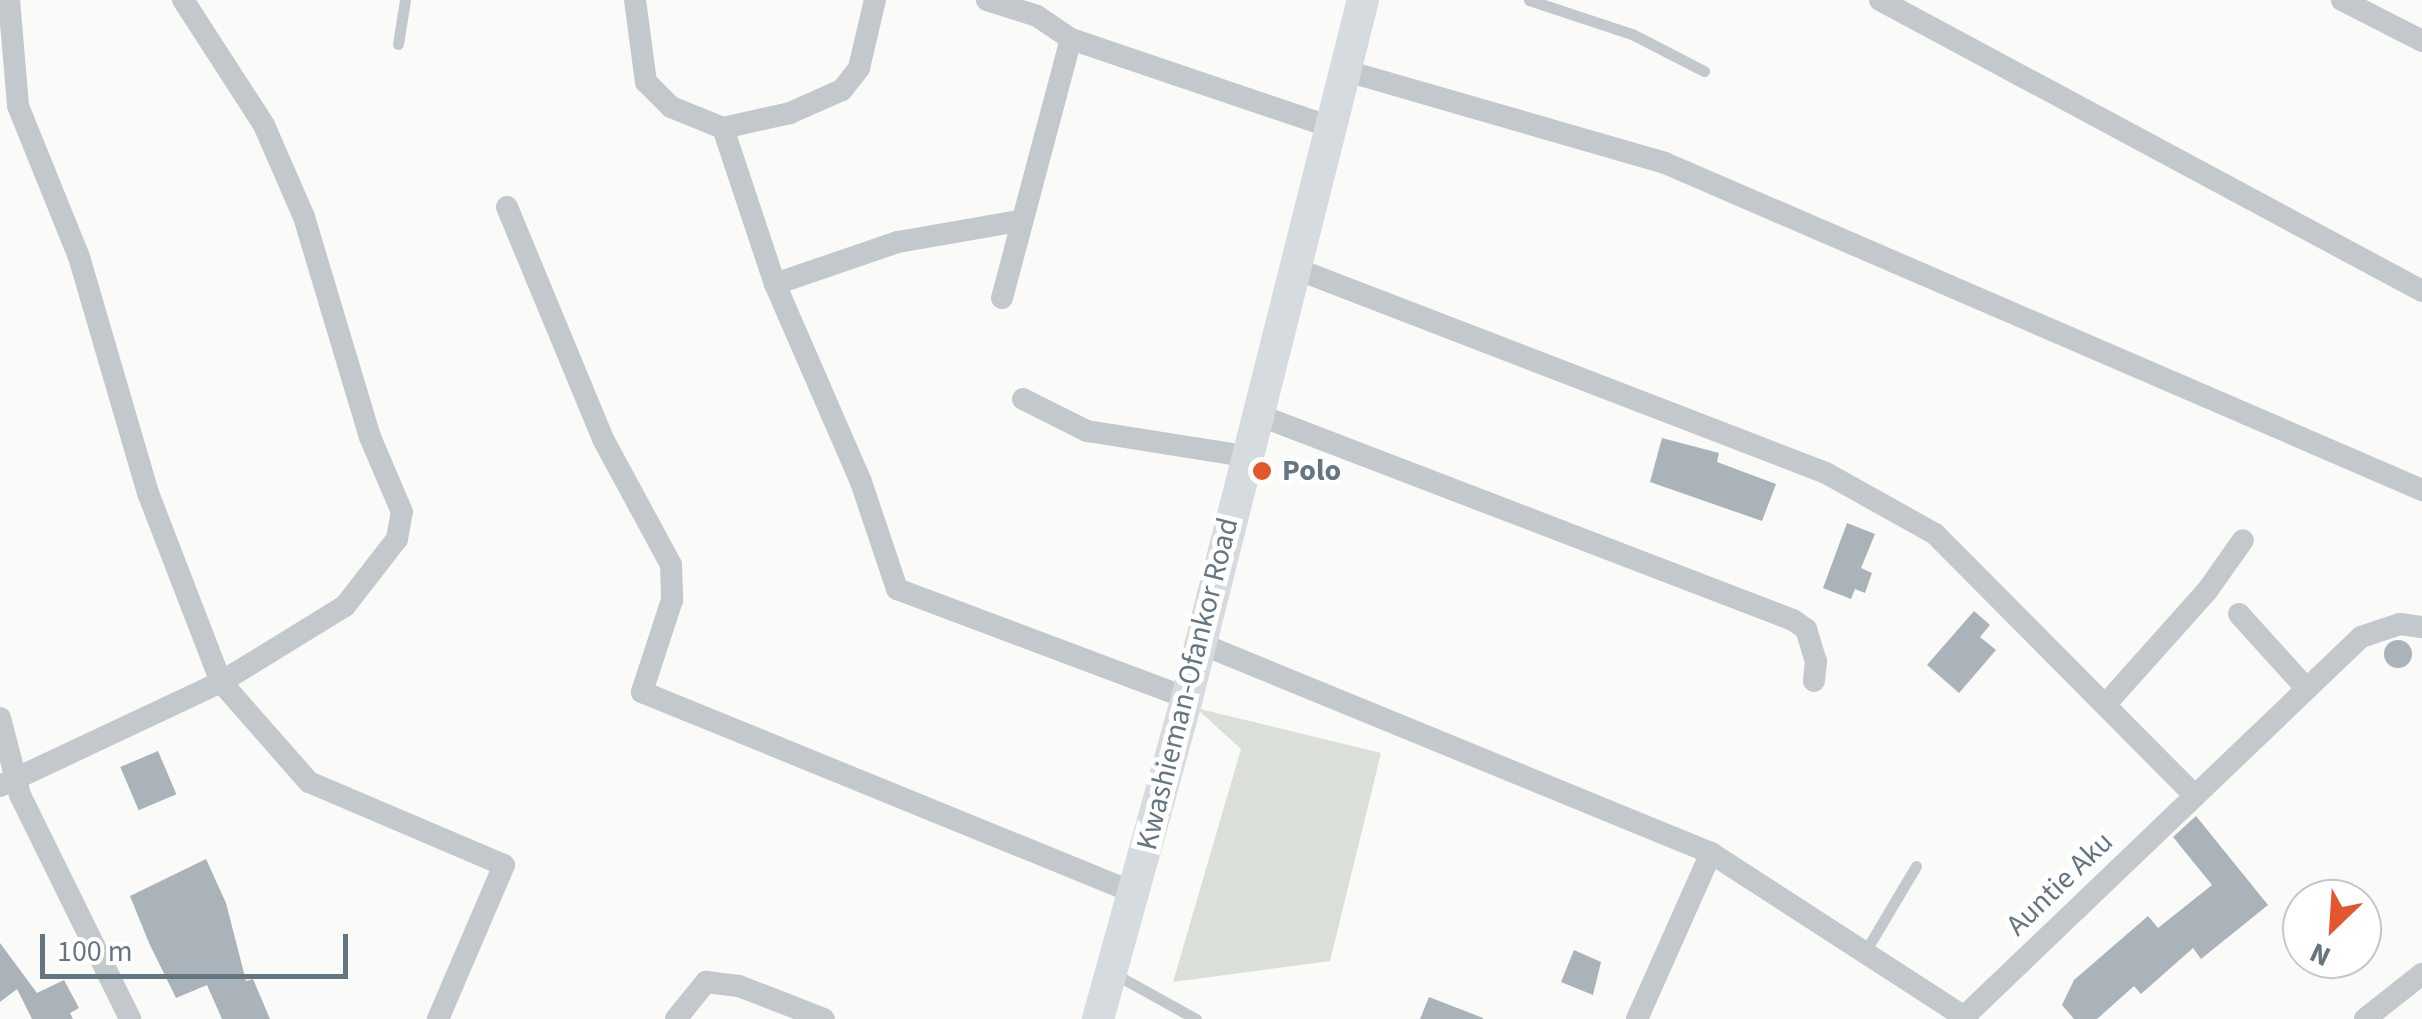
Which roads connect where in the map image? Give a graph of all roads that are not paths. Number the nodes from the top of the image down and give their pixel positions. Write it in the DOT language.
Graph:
graph roads {
  1 [pos="8,0"];
  2 [pos="182,0"];
  3 [pos="405,0"];
  4 [pos="635,0"];
  5 [pos="875,0"];
  6 [pos="987,0"];
  7 [pos="1363,0"];
  8 [pos="1529,0"];
  9 [pos="1880,0"];
  10 [pos="2342,0"];
  11 [pos="1071,39"];
  12 [pos="2422,41"];
  13 [pos="398,44"];
  14 [pos="1343,70"];
  15 [pos="1704,71"];
  16 [pos="1328,126"];
  17 [pos="722,128"];
  18 [pos="507,207"];
  19 [pos="1018,221"];
  20 [pos="1294,268"];
  21 [pos="775,284"];
  22 [pos="2422,290"];
  23 [pos="1002,298"];
  24 [pos="1023,399"];
  25 [pos="1256,414"];
  26 [pos="1244,456"];
  27 [pos="2422,490"];
  28 [pos="2243,540"];
  29 [pos="2239,614"];
  30 [pos="2422,628"];
  31 [pos="1199,643"];
  32 [pos="221,682"];
  33 [pos="1814,682"];
  34 [pos="2307,689"];
  35 [pos="1187,698"];
  36 [pos="2105,704"];
  37 [pos="0,718"];
  38 [pos="8,781"];
  39 [pos="2195,796"];
  40 [pos="1711,853"];
  41 [pos="1916,866"];
  42 [pos="1135,893"];
  43 [pos="1865,952"];
  44 [pos="1110,972"];
  45 [pos="2422,974"];
  46 [pos="1967,1017"];
  47 [pos="130,1019"];
  48 [pos="438,1019"];
  49 [pos="676,1019"];
  50 [pos="824,1019"];
  51 [pos="1098,1019"];
  52 [pos="1196,1019"];
  53 [pos="1638,1019"];
  54 [pos="2365,1019"];
  1 -- 32 [label="street"];
  2 -- 32 [label="street"];
  3 -- 13 [label="lane"];
  4 -- 17 [label="street"];
  5 -- 17 [label="street"];
  6 -- 11 [label="street"];
  7 -- 14 [label="main road, Kwashieman-Ofankor Road"];
  8 -- 15 [label="lane"];
  9 -- 22 [label="street"];
  10 -- 12 [label="street"];
  11 -- 16 [label="street"];
  11 -- 19 [label="street"];
  14 -- 16 [label="main road, Kwashieman-Ofankor Road"];
  14 -- 27 [label="street"];
  16 -- 20 [label="main road, Kwashieman-Ofankor Road"];
  17 -- 21 [label="street"];
  18 -- 42 [label="street"];
  19 -- 21 [label="street"];
  19 -- 23 [label="street"];
  20 -- 25 [label="main road, Kwashieman-Ofankor Road"];
  20 -- 36 [label="street"];
  21 -- 35 [label="street"];
  24 -- 26 [label="street"];
  25 -- 26 [label="main road, Kwashieman-Ofankor Road"];
  25 -- 33 [label="street"];
  26 -- 31 [label="main road, Kwashieman-Ofankor Road"];
  28 -- 36 [label="street"];
  29 -- 34 [label="street"];
  30 -- 34 [label="street, Auntie Aku"];
  31 -- 35 [label="main road, Kwashieman-Ofankor Road"];
  31 -- 40 [label="street"];
  32 -- 38 [label="street"];
  32 -- 48 [label="street"];
  34 -- 39 [label="street, Auntie Aku"];
  35 -- 42 [label="main road, Kwashieman-Ofankor Road"];
  36 -- 39 [label="street"];
  37 -- 38 [label="street"];
  38 -- 47 [label="street"];
  39 -- 46 [label="street, Auntie Aku"];
  40 -- 43 [label="street"];
  40 -- 53 [label="street"];
  41 -- 43 [label="lane"];
  42 -- 44 [label="main road, Kwashieman-Ofankor Road"];
  43 -- 46 [label="street"];
  44 -- 51 [label="main road, Kwashieman-Ofankor Road"];
  44 -- 52 [label="lane"];
  45 -- 54 [label="street"];
  49 -- 50 [label="street"];
}
